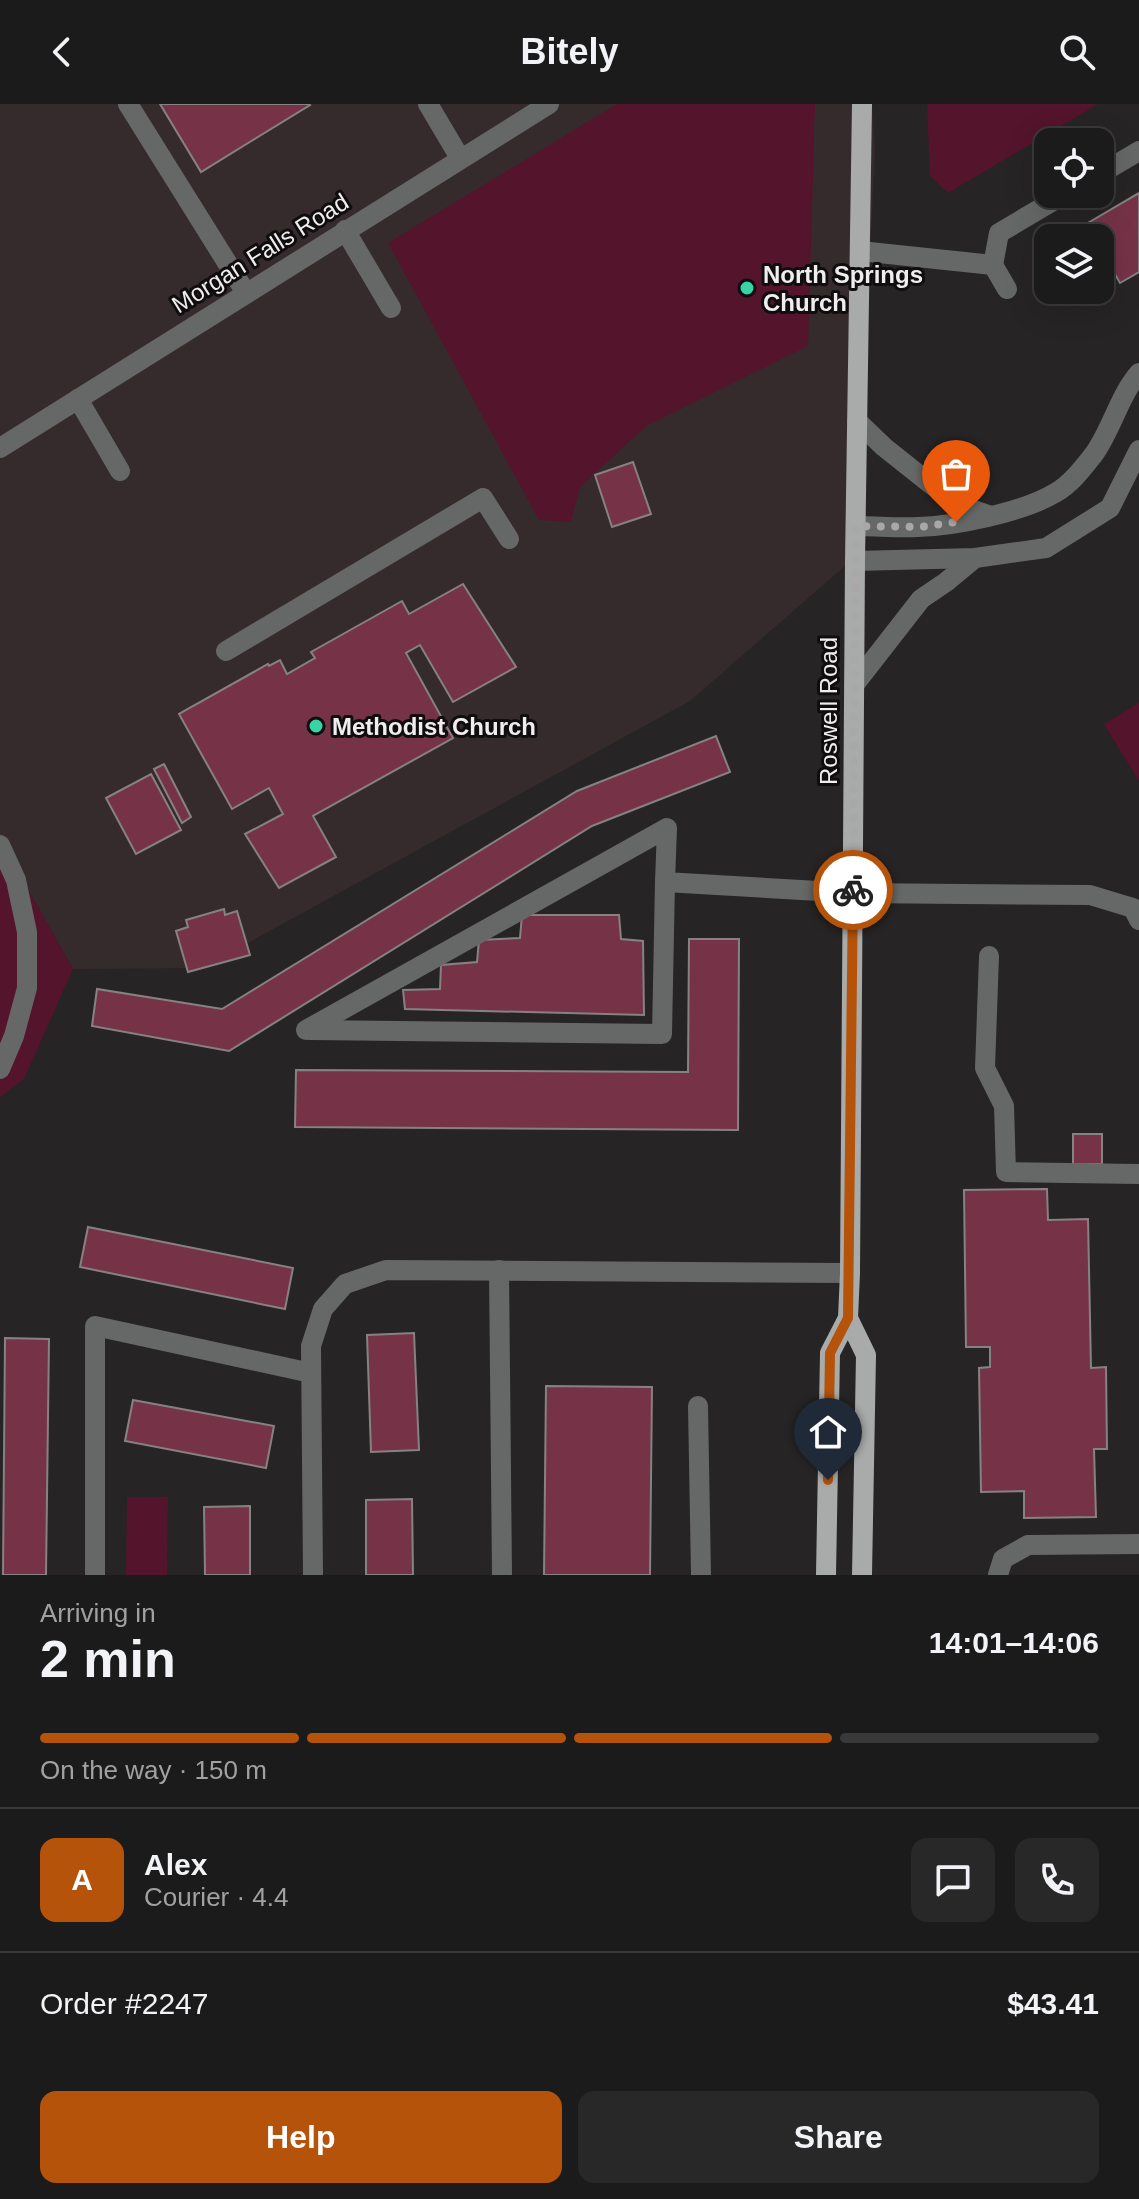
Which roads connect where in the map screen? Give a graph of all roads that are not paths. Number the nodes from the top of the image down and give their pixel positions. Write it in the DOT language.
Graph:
graph roads {
  1 [pos="128,104"];
  2 [pos="428,104"];
  3 [pos="549,104"];
  4 [pos="862,104"];
  5 [pos="1139,151"];
  6 [pos="460,158"];
  7 [pos="1114,166"];
  8 [pos="1041,208"];
  9 [pos="345,230"];
  10 [pos="860,251"];
  11 [pos="993,265"];
  12 [pos="1007,289"];
  13 [pos="246,293"];
  14 [pos="391,308"];
  15 [pos="1139,373"];
  16 [pos="78,399"];
  17 [pos="857,421"];
  18 [pos="0,448"];
  19 [pos="1139,450"];
  20 [pos="120,471"];
  21 [pos="988,515"];
  22 [pos="856,526"];
  23 [pos="509,539"];
  24 [pos="975,558"];
  25 [pos="855,561"];
  26 [pos="226,651"];
  27 [pos="854,685"];
  28 [pos="0,845"];
  29 [pos="665,882"];
  30 [pos="853,893"];
  31 [pos="1139,920"];
  32 [pos="989,956"];
  33 [pos="0,1069"];
  34 [pos="1139,1174"];
  35 [pos="499,1270"];
  36 [pos="850,1273"];
  37 [pos="848,1318"];
  38 [pos="311,1373"];
  39 [pos="698,1406"];
  40 [pos="1139,1544"];
  41 [pos="95,1575"];
  42 [pos="313,1575"];
  43 [pos="502,1575"];
  44 [pos="701,1575"];
  45 [pos="826,1575"];
  46 [pos="862,1575"];
  47 [pos="998,1575"];
  1 -- 13 [label="street"];
  2 -- 6 [label="street"];
  3 -- 6 [label="street, Morgan Falls Road"];
  4 -- 10 [label="main road, Roswell Road"];
  5 -- 7 [label="street"];
  6 -- 9 [label="street, Morgan Falls Road"];
  8 -- 11 [label="street"];
  9 -- 13 [label="street, Morgan Falls Road"];
  9 -- 14 [label="street"];
  10 -- 11 [label="street"];
  10 -- 17 [label="main road, Roswell Road"];
  11 -- 12 [label="street"];
  13 -- 16 [label="street, Morgan Falls Road"];
  15 -- 21 [label="street"];
  16 -- 18 [label="street, Morgan Falls Road"];
  16 -- 20 [label="street"];
  17 -- 21 [label="street"];
  17 -- 22 [label="main road, Roswell Road"];
  19 -- 24 [label="street"];
  21 -- 22 [label="street"];
  22 -- 25 [label="main road, Roswell Road"];
  23 -- 26 [label="street"];
  24 -- 25 [label="street"];
  24 -- 27 [label="street"];
  25 -- 27 [label="main road, Roswell Road"];
  27 -- 30 [label="main road, Roswell Road"];
  28 -- 33 [label="street"];
  29 -- 29 [label="street"];
  29 -- 30 [label="street"];
  30 -- 31 [label="street"];
  30 -- 36 [label="main road, Roswell Road"];
  32 -- 34 [label="street"];
  35 -- 36 [label="street"];
  35 -- 38 [label="street"];
  35 -- 43 [label="street"];
  36 -- 37 [label="main road, Roswell Road"];
  37 -- 45 [label="main road, Roswell Road"];
  37 -- 46 [label="main road, Roswell Road"];
  38 -- 41 [label="street"];
  38 -- 42 [label="street"];
  39 -- 44 [label="street"];
  40 -- 47 [label="street"];
}
